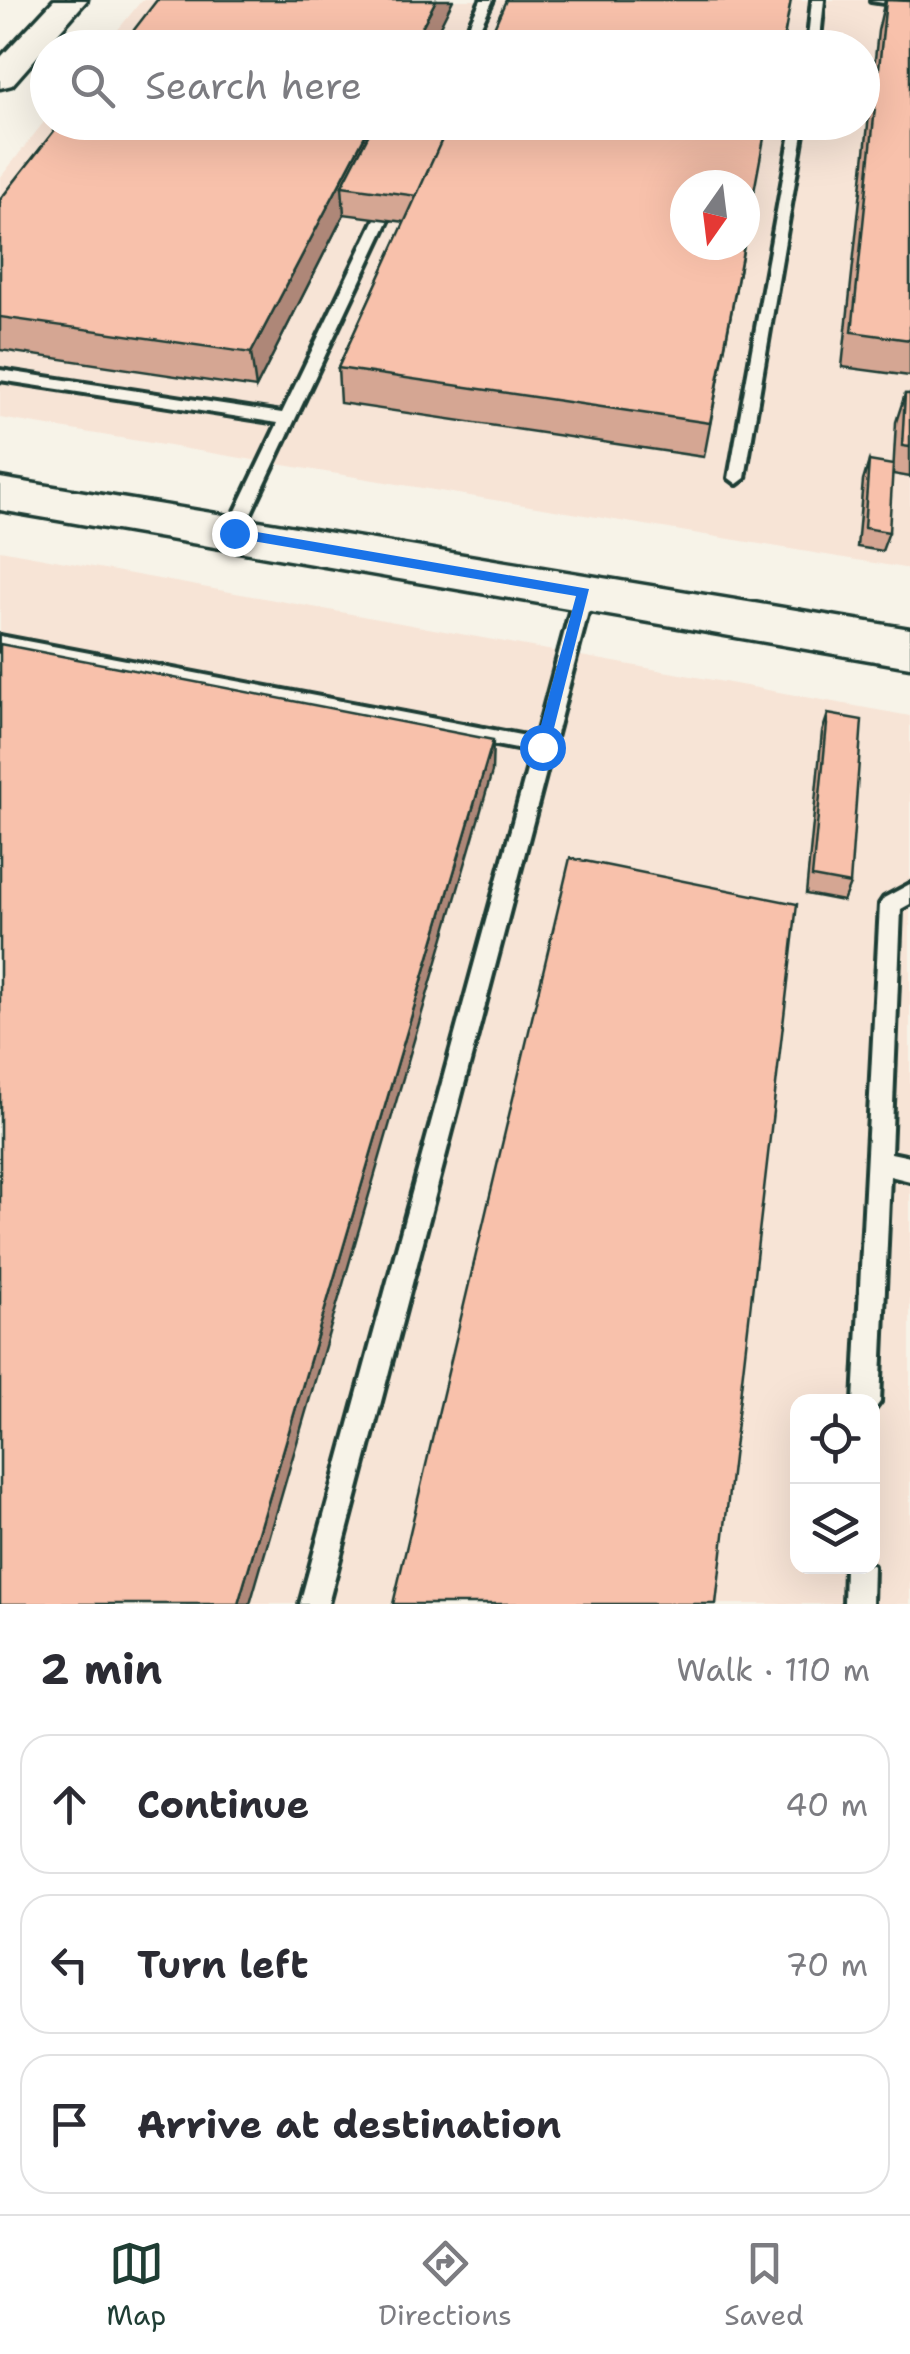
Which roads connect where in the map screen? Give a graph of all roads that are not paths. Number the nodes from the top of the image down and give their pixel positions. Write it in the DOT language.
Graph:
graph roads {
  1 [pos="71,0"];
  2 [pos="97,0"];
  3 [pos="486,0"];
  4 [pos="818,0"];
  5 [pos="877,0"];
  6 [pos="910,4"];
  7 [pos="44,30"];
  8 [pos="71,30"];
  9 [pos="472,30"];
  10 [pos="814,30"];
  11 [pos="30,45"];
  12 [pos="30,76"];
  13 [pos="0,78"];
  14 [pos="0,110"];
  15 [pos="797,140"];
  16 [pos="403,175"];
  17 [pos="0,375"];
  18 [pos="287,419"];
  19 [pos="0,470"];
  20 [pos="738,478"];
  21 [pos="0,494"];
  22 [pos="244,510"];
  23 [pos="584,592"];
  24 [pos="910,622"];
  25 [pos="0,643"];
  26 [pos="910,648"];
  27 [pos="542,747"];
  28 [pos="910,893"];
  29 [pos="878,1162"];
  30 [pos="910,1169"];
  31 [pos="867,1394"];
  32 [pos="859,1574"];
  33 [pos="314,1604"];
  34 [pos="858,1604"];
  1 -- 7 [label="street"];
  2 -- 8 [label="street"];
  3 -- 9 [label="lane"];
  4 -- 10 [label="lane"];
  5 -- 6 [label="lane"];
  11 -- 13 [label="street"];
  12 -- 14 [label="street"];
  15 -- 20 [label="lane"];
  16 -- 18 [label="lane"];
  17 -- 18 [label="lane"];
  18 -- 22 [label="lane"];
  19 -- 22 [label="street"];
  21 -- 23 [label="street"];
  22 -- 24 [label="street"];
  23 -- 26 [label="street"];
  23 -- 27 [label="lane"];
  25 -- 27 [label="lane"];
  27 -- 33 [label="lane"];
  28 -- 29 [label="lane"];
  29 -- 30 [label="lane"];
  29 -- 31 [label="lane"];
  32 -- 34 [label="lane"];
}
